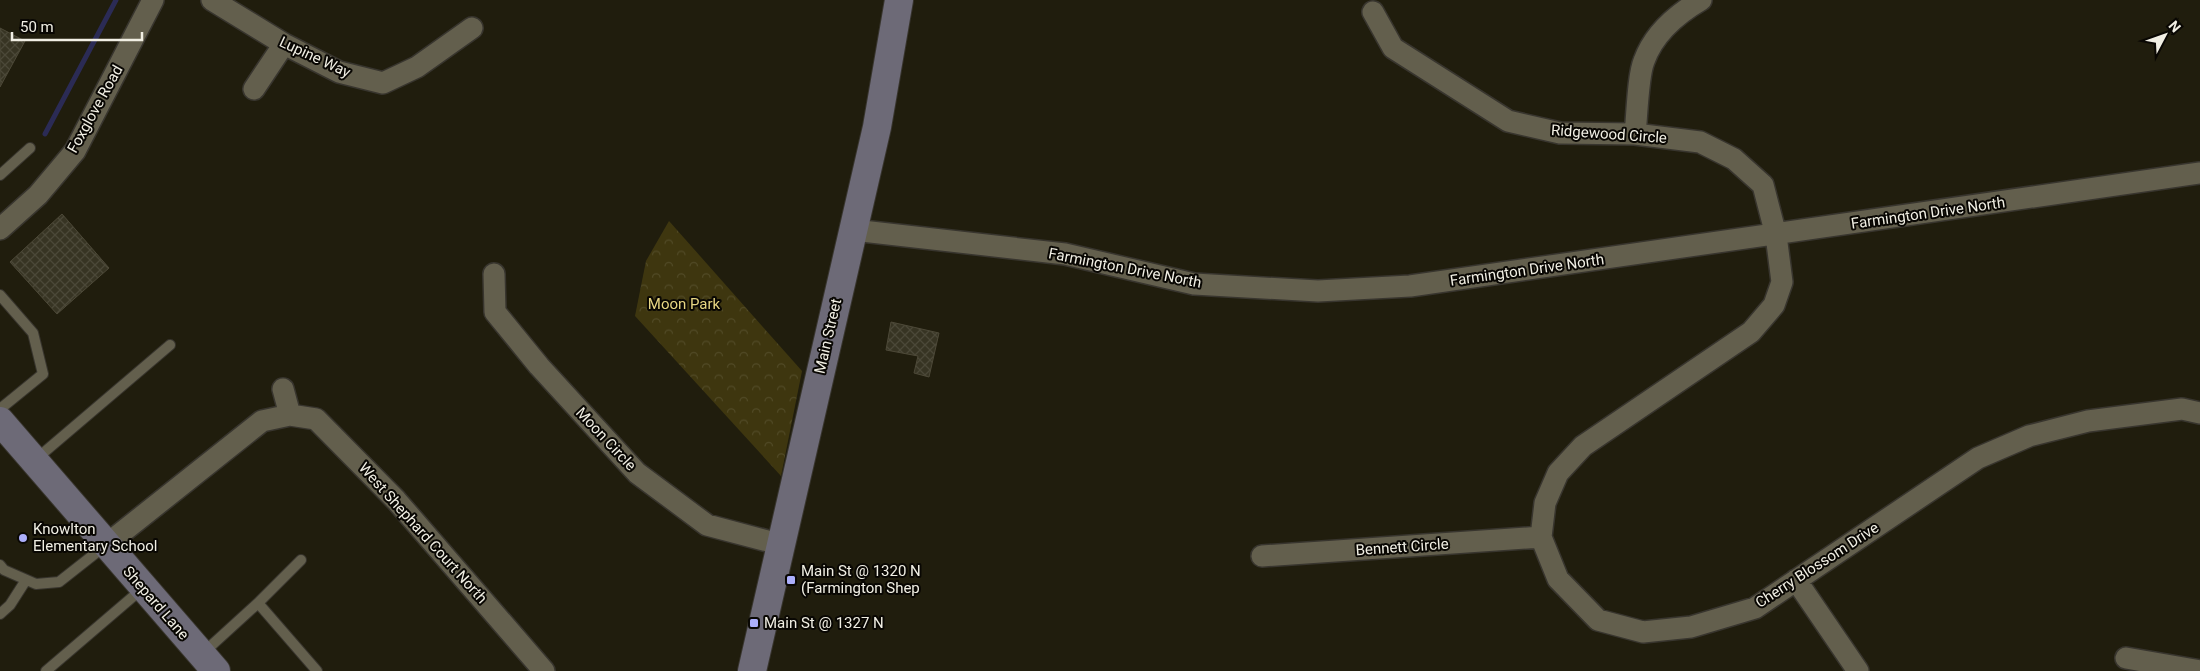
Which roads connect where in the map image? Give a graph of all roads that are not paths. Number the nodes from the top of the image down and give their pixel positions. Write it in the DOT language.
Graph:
graph roads {
  1 [pos="153,0"];
  2 [pos="212,0"];
  3 [pos="899,0"];
  4 [pos="1701,0"];
  5 [pos="1373,12"];
  6 [pos="472,28"];
  7 [pos="284,44"];
  8 [pos="254,89"];
  9 [pos="1636,134"];
  10 [pos="30,148"];
  11 [pos="2200,173"];
  12 [pos="0,175"];
  13 [pos="0,229"];
  14 [pos="853,230"];
  15 [pos="1776,235"];
  16 [pos="494,274"];
  17 [pos="0,296"];
  18 [pos="170,345"];
  19 [pos="283,389"];
  20 [pos="0,409"];
  21 [pos="2200,413"];
  22 [pos="290,415"];
  23 [pos="0,421"];
  24 [pos="35,460"];
  25 [pos="1542,537"];
  26 [pos="779,544"];
  27 [pos="106,545"];
  28 [pos="1262,556"];
  29 [pos="301,560"];
  30 [pos="0,565"];
  31 [pos="26,580"];
  32 [pos="1796,580"];
  33 [pos="143,587"];
  34 [pos="258,603"];
  35 [pos="0,614"];
  36 [pos="2126,658"];
  37 [pos="208,663"];
  38 [pos="46,671"];
  39 [pos="317,671"];
  40 [pos="544,671"];
  41 [pos="752,671"];
  42 [pos="1858,671"];
  43 [pos="2200,671"];
  1 -- 13 [label="street, Foxglove Road"];
  2 -- 7 [label="street, Lupine Way"];
  3 -- 14 [label="main road, Main Street"];
  4 -- 9 [label="street"];
  5 -- 9 [label="street, Ridgewood Circle"];
  6 -- 7 [label="street, Lupine Way"];
  7 -- 8 [label="street"];
  9 -- 15 [label="street, Ridgewood Circle"];
  10 -- 12 [label="lane"];
  11 -- 15 [label="street, Farmington Drive North"];
  14 -- 15 [label="street, Farmington Drive North"];
  14 -- 26 [label="main road, Main Street"];
  15 -- 25 [label="street, Cherry Blossom Drive"];
  16 -- 26 [label="street, Moon Circle"];
  17 -- 20 [label="lane"];
  18 -- 24 [label="lane"];
  19 -- 22 [label="street"];
  21 -- 32 [label="street, Cherry Blossom Drive"];
  22 -- 27 [label="street"];
  22 -- 40 [label="street, West Shephard Court North"];
  23 -- 24 [label="main road, Shepard Lane"];
  24 -- 27 [label="main road, Shepard Lane"];
  25 -- 28 [label="street, Bennett Circle"];
  25 -- 32 [label="street, Cherry Blossom Drive"];
  26 -- 41 [label="main road, Main Street"];
  27 -- 31 [label="lane"];
  27 -- 33 [label="main road, Shepard Lane"];
  29 -- 34 [label="lane"];
  30 -- 31 [label="lane"];
  31 -- 35 [label="lane"];
  32 -- 42 [label="street"];
  33 -- 37 [label="main road, Shepard Lane"];
  33 -- 38 [label="lane"];
  34 -- 37 [label="lane"];
  34 -- 39 [label="lane"];
  36 -- 43 [label="street"];
}
